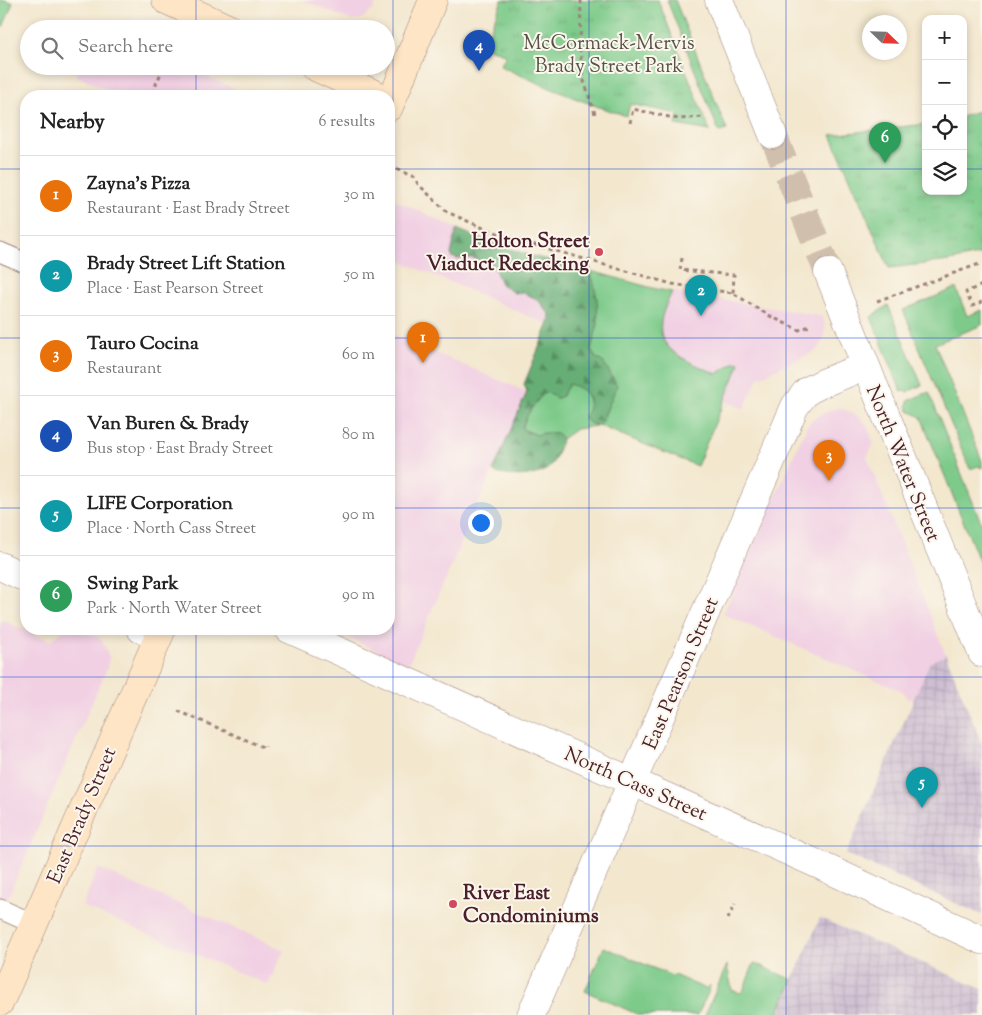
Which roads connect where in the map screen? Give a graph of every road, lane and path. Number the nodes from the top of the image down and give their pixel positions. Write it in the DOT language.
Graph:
graph roads {
  1 [pos="166,0"];
  2 [pos="433,0"];
  3 [pos="581,0"];
  4 [pos="719,0"];
  5 [pos="210,20"];
  6 [pos="161,75"];
  7 [pos="332,75"];
  8 [pos="153,90"];
  9 [pos="364,90"];
  10 [pos="392,90"];
  11 [pos="595,114"];
  12 [pos="703,116"];
  13 [pos="630,124"];
  14 [pos="773,135"];
  15 [pos="395,169"];
  16 [pos="0,252"];
  17 [pos="682,258"];
  18 [pos="20,260"];
  19 [pos="982,263"];
  20 [pos="828,272"];
  21 [pos="982,285"];
  22 [pos="733,293"];
  23 [pos="874,302"];
  24 [pos="982,302"];
  25 [pos="799,330"];
  26 [pos="865,366"];
  27 [pos="0,566"];
  28 [pos="20,575"];
  29 [pos="152,635"];
  30 [pos="302,635"];
  31 [pos="982,653"];
  32 [pos="178,711"];
  33 [pos="265,746"];
  34 [pos="633,782"];
  35 [pos="735,904"];
  36 [pos="0,910"];
  37 [pos="728,919"];
  38 [pos="34,924"];
  39 [pos="982,940"];
  40 [pos="0,1002"];
  41 [pos="531,1015"];
  1 -- 5 [label="main road"];
  2 -- 10 [label="main road"];
  3 -- 11 [label="path"];
  4 -- 14 [label="street"];
  6 -- 8 [label="path"];
  7 -- 9 [label="main road"];
  12 -- 13 [label="path"];
  15 -- 22 [label="path"];
  16 -- 18 [label="lane"];
  17 -- 22 [label="path"];
  19 -- 23 [label="path"];
  20 -- 26 [label="street, North Water Street"];
  21 -- 24 [label="path"];
  22 -- 25 [label="path"];
  26 -- 31 [label="street, North Water Street"];
  26 -- 34 [label="street, East Pearson Street"];
  27 -- 28 [label="street"];
  29 -- 38 [label="main road, East Brady Street"];
  30 -- 34 [label="street, North Cass Street"];
  32 -- 33 [label="path"];
  34 -- 39 [label="street, North Cass Street"];
  34 -- 41 [label="street, East Pearson Street"];
  35 -- 37 [label="path"];
  36 -- 38 [label="lane"];
  38 -- 40 [label="main road, East Brady Street"];
}
